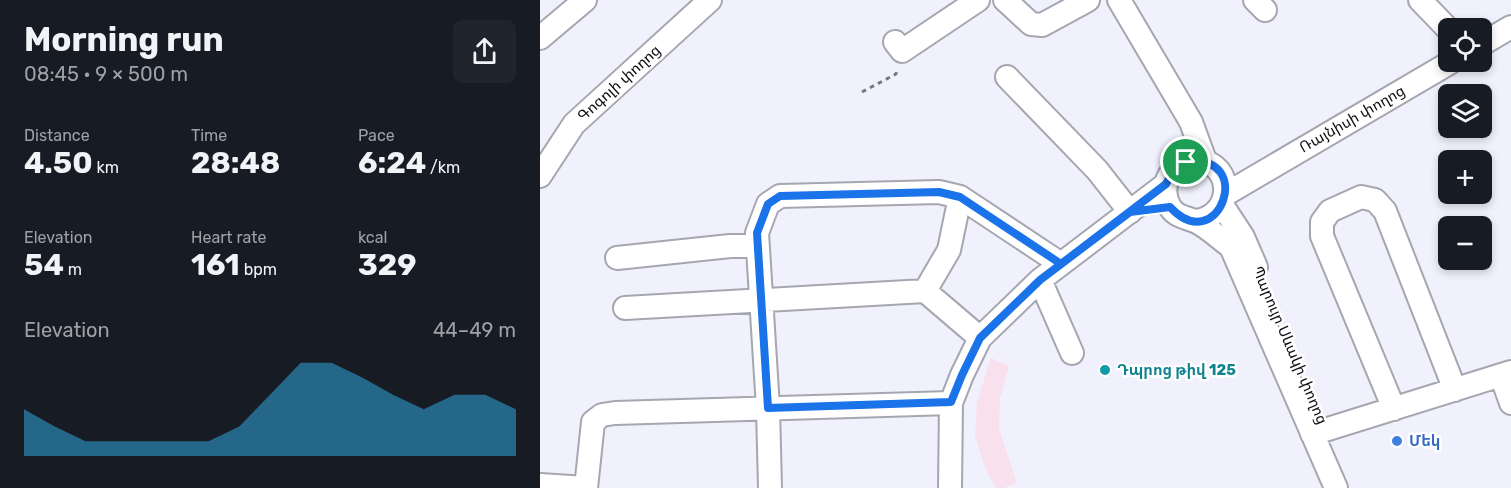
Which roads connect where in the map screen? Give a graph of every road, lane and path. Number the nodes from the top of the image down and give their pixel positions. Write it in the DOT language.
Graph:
graph roads {
  1 [pos="585,0"];
  2 [pos="710,0"];
  3 [pos="978,0"];
  4 [pos="1005,0"];
  5 [pos="1088,0"];
  6 [pos="1119,0"];
  7 [pos="1420,0"];
  8 [pos="1438,19"];
  9 [pos="1511,27"];
  10 [pos="540,38"];
  11 [pos="1492,38"];
  12 [pos="898,47"];
  13 [pos="1438,70"];
  14 [pos="1007,76"];
  15 [pos="862,92"];
  16 [pos="540,176"];
  17 [pos="1212,180"];
  18 [pos="1166,184"];
  19 [pos="960,197"];
  20 [pos="1170,207"];
  21 [pos="1130,212"];
  22 [pos="1197,221"];
  23 [pos="757,246"];
  24 [pos="617,258"];
  25 [pos="1061,264"];
  26 [pos="1040,280"];
  27 [pos="925,291"];
  28 [pos="763,302"];
  29 [pos="625,308"];
  30 [pos="980,338"];
  31 [pos="1072,353"];
  32 [pos="1506,374"];
  33 [pos="1455,390"];
  34 [pos="951,402"];
  35 [pos="1511,403"];
  36 [pos="768,408"];
  37 [pos="1394,409"];
  38 [pos="1319,432"];
  39 [pos="540,485"];
  40 [pos="586,488"];
  41 [pos="770,488"];
  42 [pos="950,488"];
  43 [pos="1335,488"];
  44 [pos="1352,488"];
  1 -- 10 [label="street"];
  2 -- 16 [label="street, Գոգոլի փողոց"];
  3 -- 12 [label="street"];
  4 -- 5 [label="street"];
  6 -- 17 [label="street"];
  7 -- 8 [label="street"];
  9 -- 11 [label="street"];
  12 -- 15 [label="path"];
  13 -- 17 [label="street, Ռայնիսի փողոց"];
  14 -- 21 [label="street"];
  17 -- 18 [label="street"];
  17 -- 22 [label="street"];
  17 -- 38 [label="street, Պարույր Սևակի փողոց"];
  18 -- 20 [label="street"];
  18 -- 21 [label="street"];
  19 -- 23 [label="street"];
  19 -- 25 [label="street"];
  19 -- 27 [label="street"];
  20 -- 21 [label="street"];
  20 -- 22 [label="street, Պարույր Սևակի փողոց"];
  21 -- 25 [label="street"];
  22 -- 38 [label="street, Պարույր Սևակի փողոց"];
  23 -- 24 [label="street"];
  23 -- 28 [label="street"];
  25 -- 26 [label="street"];
  26 -- 30 [label="street"];
  26 -- 31 [label="street"];
  27 -- 28 [label="street"];
  27 -- 30 [label="street"];
  28 -- 29 [label="street"];
  28 -- 36 [label="street"];
  30 -- 34 [label="street"];
  32 -- 33 [label="street"];
  32 -- 35 [label="street"];
  33 -- 37 [label="street"];
  33 -- 37 [label="street"];
  34 -- 36 [label="street"];
  34 -- 42 [label="street"];
  36 -- 40 [label="street"];
  36 -- 41 [label="street"];
  37 -- 38 [label="street"];
  38 -- 43 [label="street, Պարույր Սևակի փողոց"];
  38 -- 44 [label="street, Պարույր Սևակի փողոց"];
  39 -- 40 [label="street"];
}
